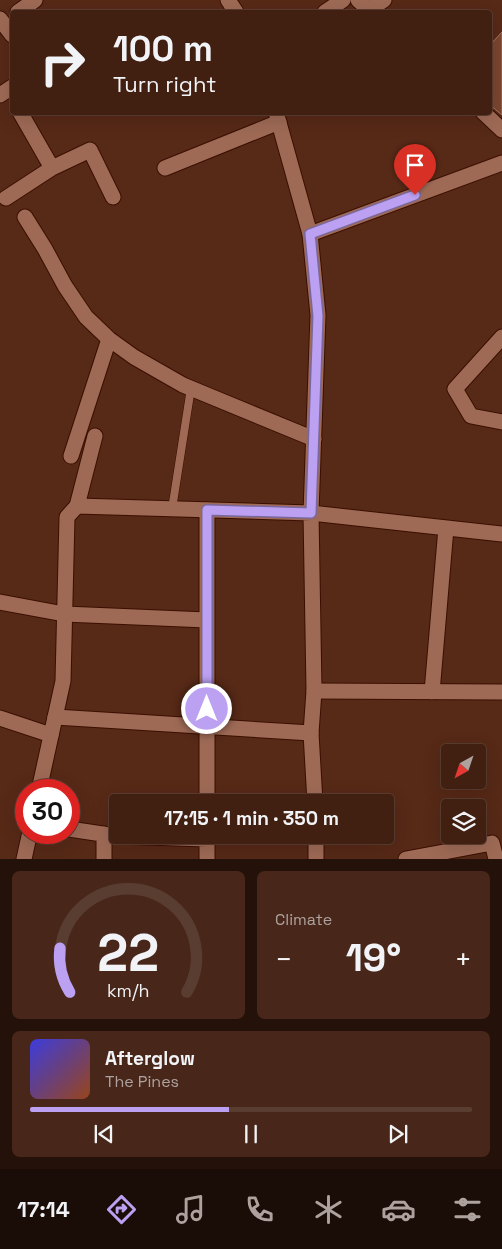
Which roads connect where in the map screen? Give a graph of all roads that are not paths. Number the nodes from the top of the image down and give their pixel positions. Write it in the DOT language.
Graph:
graph roads {
  1 [pos="35,0"];
  2 [pos="343,0"];
  3 [pos="384,0"];
  4 [pos="366,9"];
  5 [pos="21,10"];
  6 [pos="328,10"];
  7 [pos="22,115"];
  8 [pos="486,115"];
  9 [pos="277,117"];
  10 [pos="502,130"];
  11 [pos="502,163"];
  12 [pos="52,168"];
  13 [pos="165,168"];
  14 [pos="113,197"];
  15 [pos="6,198"];
  16 [pos="25,217"];
  17 [pos="310,234"];
  18 [pos="502,337"];
  19 [pos="109,339"];
  20 [pos="191,387"];
  21 [pos="502,422"];
  22 [pos="95,436"];
  23 [pos="314,439"];
  24 [pos="71,456"];
  25 [pos="77,506"];
  26 [pos="172,509"];
  27 [pos="207,510"];
  28 [pos="311,513"];
  29 [pos="446,528"];
  30 [pos="502,534"];
  31 [pos="0,602"];
  32 [pos="64,614"];
  33 [pos="207,620"];
  34 [pos="314,690"];
  35 [pos="432,692"];
  36 [pos="502,692"];
  37 [pos="55,717"];
  38 [pos="0,718"];
  39 [pos="207,727"];
  40 [pos="311,733"];
  41 [pos="51,735"];
  42 [pos="41,779"];
  43 [pos="207,794"];
  44 [pos="315,794"];
  45 [pos="80,831"];
  46 [pos="104,834"];
  47 [pos="109,835"];
  48 [pos="502,837"];
  49 [pos="27,844"];
  50 [pos="207,844"];
  51 [pos="316,844"];
  52 [pos="466,848"];
  53 [pos="24,859"];
  54 [pos="104,859"];
  55 [pos="206,859"];
  56 [pos="316,859"];
  57 [pos="406,859"];
  58 [pos="496,859"];
  1 -- 5 [label="street"];
  2 -- 6 [label="street"];
  3 -- 4 [label="street"];
  7 -- 12 [label="street"];
  8 -- 10 [label="street"];
  9 -- 13 [label="street"];
  9 -- 17 [label="street"];
  11 -- 17 [label="street"];
  12 -- 14 [label="street"];
  12 -- 15 [label="street"];
  16 -- 19 [label="street"];
  17 -- 23 [label="street"];
  18 -- 21 [label="street"];
  19 -- 20 [label="street"];
  19 -- 24 [label="street"];
  20 -- 23 [label="street"];
  20 -- 26 [label="lane"];
  22 -- 25 [label="street"];
  23 -- 28 [label="street"];
  25 -- 26 [label="street"];
  25 -- 32 [label="street"];
  26 -- 27 [label="street"];
  27 -- 28 [label="street"];
  27 -- 33 [label="street"];
  28 -- 29 [label="street"];
  28 -- 34 [label="street"];
  29 -- 30 [label="street"];
  29 -- 35 [label="street"];
  31 -- 32 [label="street"];
  32 -- 33 [label="street"];
  32 -- 37 [label="street"];
  33 -- 39 [label="street"];
  34 -- 35 [label="street"];
  34 -- 40 [label="street"];
  35 -- 36 [label="street"];
  37 -- 39 [label="street"];
  37 -- 41 [label="street"];
  38 -- 41 [label="street"];
  39 -- 40 [label="street"];
  39 -- 43 [label="street"];
  40 -- 44 [label="street"];
  41 -- 42 [label="street"];
  45 -- 46 [label="street"];
  46 -- 47 [label="street"];
  46 -- 54 [label="street"];
  48 -- 52 [label="street"];
  49 -- 53 [label="street"];
  50 -- 55 [label="street"];
  51 -- 56 [label="street"];
  52 -- 57 [label="street"];
  52 -- 58 [label="street"];
}
